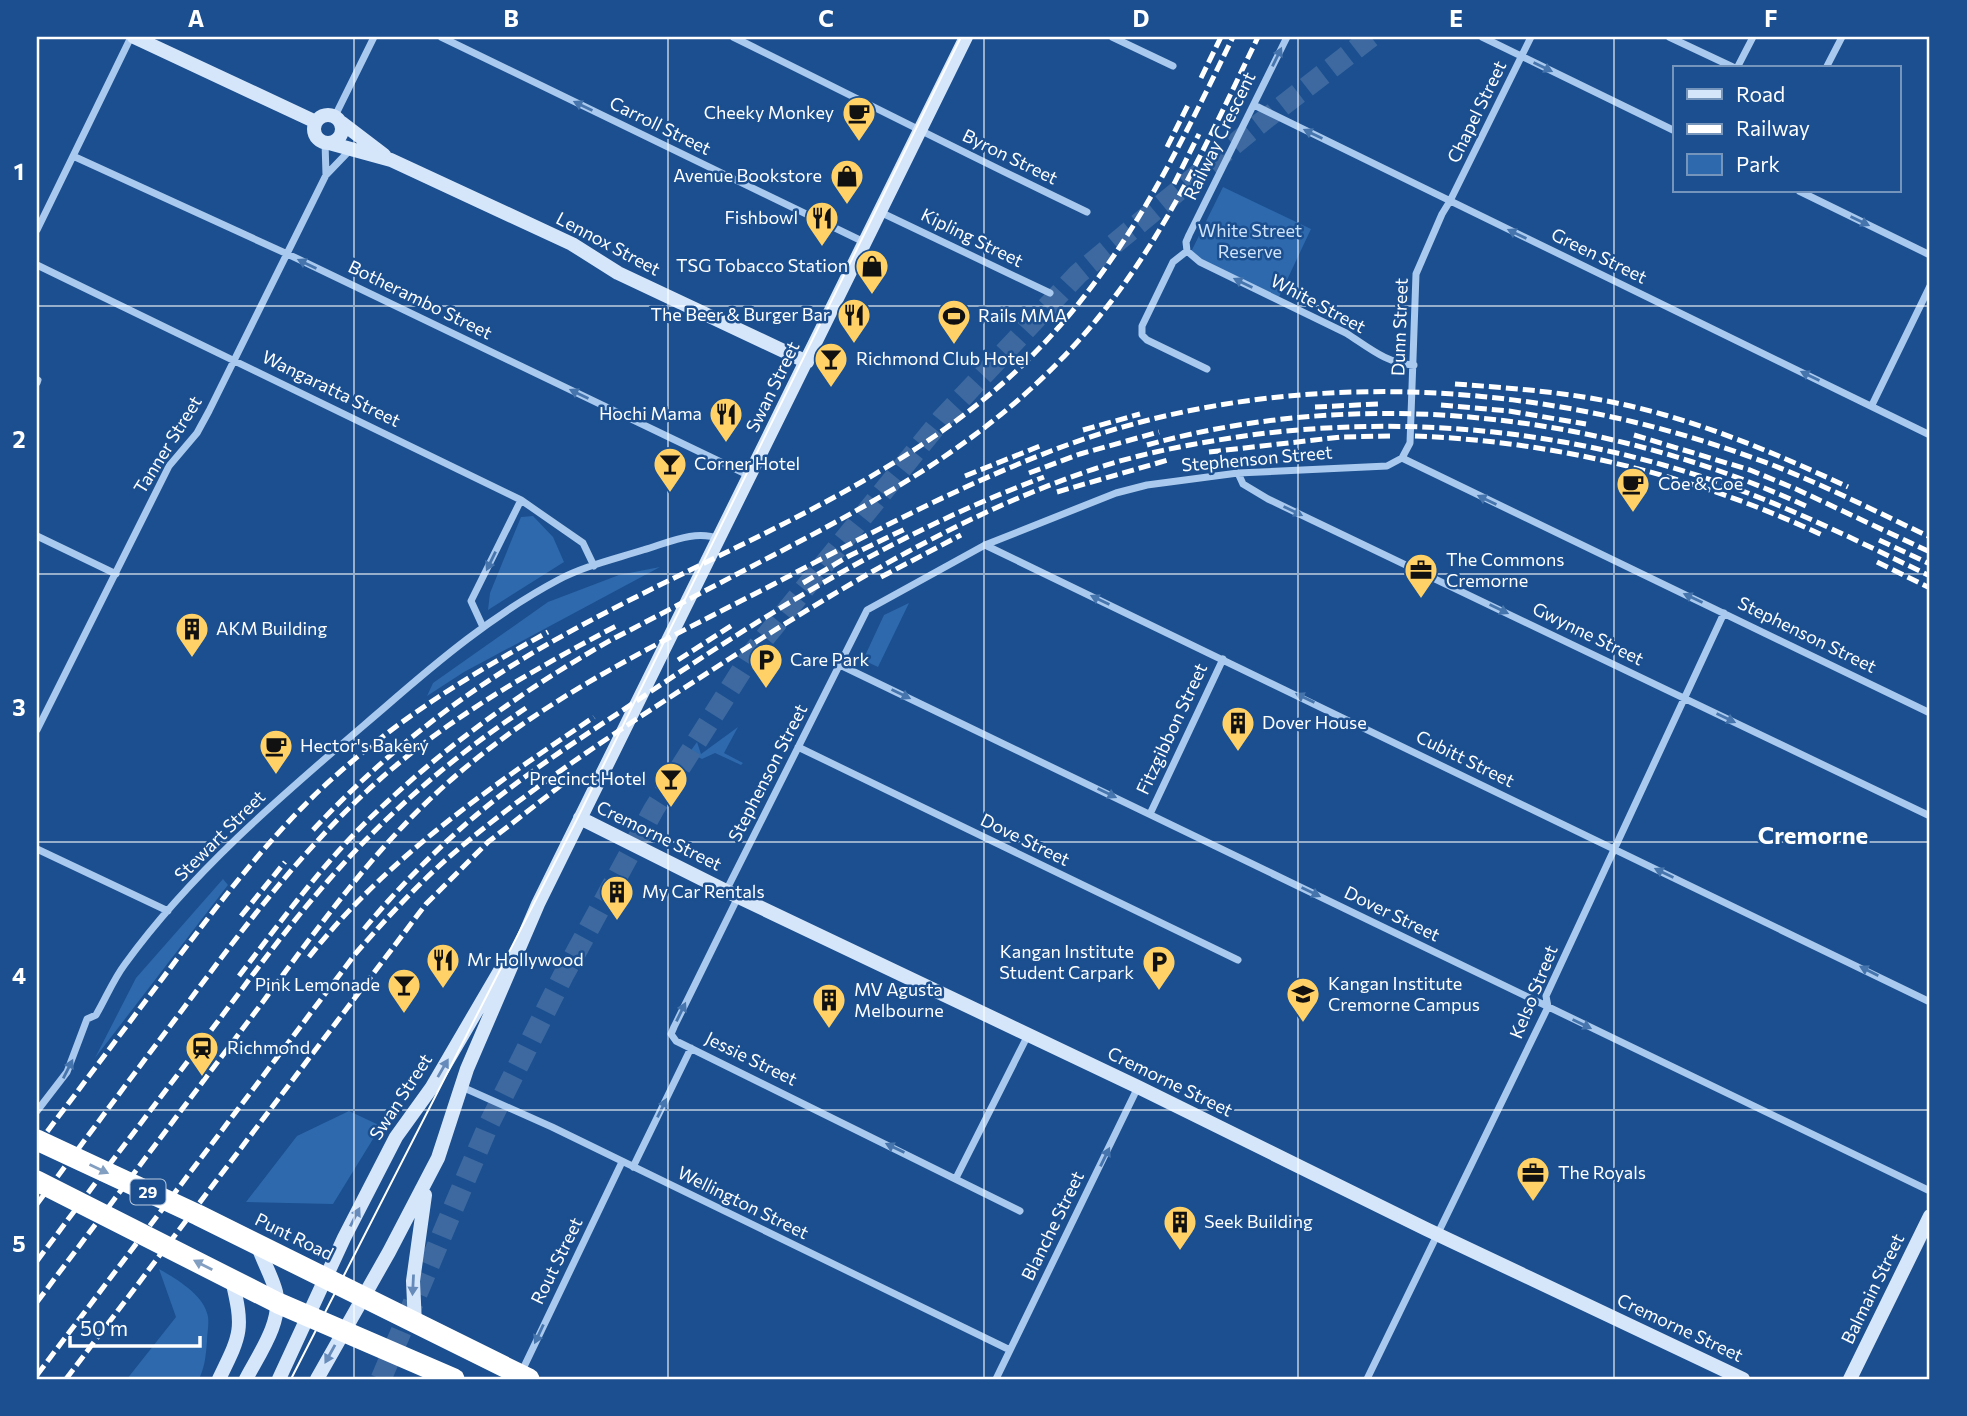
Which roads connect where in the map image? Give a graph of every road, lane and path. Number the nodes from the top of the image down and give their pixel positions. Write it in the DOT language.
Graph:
graph roads {
  1 [pos="133,37"];
  2 [pos="374,37"];
  3 [pos="441,37"];
  4 [pos="733,37"];
  5 [pos="966,37"];
  6 [pos="1112,37"];
  7 [pos="1287,37"];
  8 [pos="1482,37"];
  9 [pos="1531,37"];
  10 [pos="1670,37"];
  11 [pos="1753,37"];
  12 [pos="1842,37"];
  13 [pos="1522,57"];
  14 [pos="1174,66"];
  15 [pos="1732,66"];
  16 [pos="1737,66"];
  17 [pos="1827,66"];
  18 [pos="1254,105"];
  19 [pos="339,120"];
  20 [pos="316,122"];
  21 [pos="920,130"];
  22 [pos="1673,130"];
  23 [pos="327,143"];
  24 [pos="350,150"];
  25 [pos="73,156"];
  26 [pos="391,160"];
  27 [pos="326,175"];
  28 [pos="1801,192"];
  29 [pos="1450,201"];
  30 [pos="880,211"];
  31 [pos="1087,212"];
  32 [pos="37,230"];
  33 [pos="865,242"];
  34 [pos="1187,251"];
  35 [pos="286,254"];
  36 [pos="1930,255"];
  37 [pos="37,264"];
  38 [pos="1930,286"];
  39 [pos="1050,293"];
  40 [pos="233,359"];
  41 [pos="807,362"];
  42 [pos="1414,365"];
  43 [pos="1207,369"];
  44 [pos="1871,405"];
  45 [pos="1930,435"];
  46 [pos="1402,458"];
  47 [pos="1238,473"];
  48 [pos="751,476"];
  49 [pos="521,500"];
  50 [pos="37,536"];
  51 [pos="720,539"];
  52 [pos="985,545"];
  53 [pos="594,566"];
  54 [pos="116,574"];
  55 [pos="1724,613"];
  56 [pos="483,627"];
  57 [pos="1223,659"];
  58 [pos="840,665"];
  59 [pos="1685,698"];
  60 [pos="1930,713"];
  61 [pos="37,730"];
  62 [pos="798,747"];
  63 [pos="1150,814"];
  64 [pos="1930,816"];
  65 [pos="580,818"];
  66 [pos="37,849"];
  67 [pos="1615,849"];
  68 [pos="732,894"];
  69 [pos="538,904"];
  70 [pos="168,911"];
  71 [pos="1238,960"];
  72 [pos="1930,1002"];
  73 [pos="1548,1007"];
  74 [pos="1028,1034"];
  75 [pos="691,1048"];
  76 [pos="462,1087"];
  77 [pos="1138,1087"];
  78 [pos="37,1111"];
  79 [pos="37,1140"];
  80 [pos="622,1162"];
  81 [pos="633,1167"];
  82 [pos="432,1170"];
  83 [pos="956,1178"];
  84 [pos="37,1181"];
  85 [pos="1930,1191"];
  86 [pos="1020,1211"];
  87 [pos="1930,1216"];
  88 [pos="1438,1235"];
  89 [pos="258,1246"];
  90 [pos="325,1278"];
  91 [pos="232,1280"];
  92 [pos="363,1297"];
  93 [pos="278,1303"];
  94 [pos="308,1317"];
  95 [pos="415,1324"];
  96 [pos="342,1332"];
  97 [pos="1010,1350"];
  98 [pos="524,1376"];
  99 [pos="997,1377"];
  100 [pos="219,1379"];
  101 [pos="246,1379"];
  102 [pos="279,1379"];
  103 [pos="317,1379"];
  104 [pos="454,1379"];
  105 [pos="1008,1379"];
  106 [pos="1367,1379"];
  107 [pos="1743,1379"];
  108 [pos="1850,1379"];
  1 -- 20 [label="main road"];
  1 -- 25 [label="street"];
  2 -- 19 [label="street"];
  33 -- 3 [label="street, Carroll Street, one-way"];
  4 -- 21 [label="street, Byron Street"];
  5 -- 21 [label="main road, Swan Street"];
  6 -- 14 [label="street"];
  18 -- 7 [label="street, Railway Crescent, one-way"];
  8 -- 13 [label="street"];
  9 -- 13 [label="street, Chapel Street"];
  10 -- 15 [label="street"];
  11 -- 16 [label="street"];
  12 -- 17 [label="street"];
  13 -- 22 [label="street, one-way"];
  13 -- 29 [label="street, Chapel Street"];
  29 -- 18 [label="street, Green Street, one-way"];
  18 -- 34 [label="street, Railway Crescent"];
  19 -- 20 [label="main road"];
  19 -- 23 [label="main road"];
  19 -- 26 [label="main road, Lennox Street"];
  20 -- 23 [label="main road"];
  21 -- 30 [label="main road, Swan Street"];
  21 -- 31 [label="street, Byron Street"];
  23 -- 24 [label="main road, Lennox Street"];
  23 -- 27 [label="street, Tanner Street"];
  24 -- 26 [label="main road, Lennox Street"];
  24 -- 27 [label="street, Tanner Street"];
  25 -- 32 [label="street"];
  25 -- 35 [label="street, Botherambo Street"];
  26 -- 41 [label="main road, Lennox Street"];
  27 -- 35 [label="street, Tanner Street"];
  28 -- 36 [label="street, one-way"];
  29 -- 42 [label="street, Dunn Street"];
  44 -- 29 [label="street, Green Street, one-way"];
  30 -- 33 [label="main road, Swan Street"];
  30 -- 39 [label="street, Kipling Street"];
  33 -- 41 [label="main road, Swan Street"];
  42 -- 34 [label="street, White Street, one-way"];
  34 -- 43 [label="street"];
  35 -- 40 [label="street, Tanner Street"];
  48 -- 35 [label="street, Botherambo Street, one-way"];
  37 -- 40 [label="street, Wangaratta Street"];
  38 -- 44 [label="street"];
  40 -- 49 [label="street, Wangaratta Street"];
  40 -- 54 [label="street, Tanner Street"];
  41 -- 48 [label="main road, Swan Street"];
  42 -- 46 [label="street, Dunn Street"];
  44 -- 45 [label="street, Green Street"];
  46 -- 47 [label="street, Stephenson Street"];
  55 -- 46 [label="street, Stephenson Street, one-way"];
  47 -- 52 [label="street, Stephenson Street"];
  47 -- 59 [label="street, Gwynne Street, one-way"];
  48 -- 51 [label="main road, Swan Street"];
  49 -- 53 [label="street, Wangaratta Street"];
  49 -- 56 [label="street, one-way"];
  50 -- 54 [label="street"];
  51 -- 53 [label="street, Stewart Street"];
  51 -- 65 [label="main road, Swan Street"];
  57 -- 52 [label="street, Cubitt Street, one-way"];
  52 -- 58 [label="street, Stephenson Street"];
  53 -- 56 [label="street, Stewart Street"];
  54 -- 61 [label="street, Tanner Street"];
  55 -- 59 [label="street, Kelso Street"];
  55 -- 60 [label="street, Stephenson Street"];
  56 -- 70 [label="street, Stewart Street"];
  57 -- 63 [label="street, Fitzgibbon Street"];
  67 -- 57 [label="street, Cubitt Street, one-way"];
  58 -- 62 [label="street, Stephenson Street"];
  58 -- 63 [label="street, Dover Street, one-way"];
  59 -- 64 [label="street, Gwynne Street, one-way"];
  59 -- 67 [label="street, Kelso Street"];
  62 -- 68 [label="street, Stephenson Street"];
  62 -- 71 [label="street, Dove Street"];
  63 -- 73 [label="street, Dover Street, one-way"];
  65 -- 68 [label="main road, Cremorne Street"];
  65 -- 69 [label="main road, Swan Street"];
  66 -- 70 [label="street"];
  72 -- 67 [label="street, Cubitt Street, one-way"];
  67 -- 73 [label="street, Kelso Street"];
  68 -- 74 [label="main road, Cremorne Street"];
  75 -- 68 [label="street, Jessie Street, one-way"];
  69 -- 76 [label="main road, Swan Street"];
  90 -- 69 [label="main road, Swan Street, one-way"];
  78 -- 70 [label="street, Stewart Street, one-way"];
  73 -- 85 [label="street, Dover Street, one-way"];
  73 -- 88 [label="street, Kelso Street"];
  74 -- 77 [label="main road, Cremorne Street"];
  74 -- 83 [label="street"];
  81 -- 75 [label="street, one-way"];
  83 -- 75 [label="street, Jessie Street, one-way"];
  76 -- 80 [label="street, Wellington Street"];
  76 -- 82 [label="main road, Swan Street"];
  77 -- 88 [label="main road, Cremorne Street"];
  97 -- 77 [label="street, Blanche Street, one-way"];
  79 -- 89 [label="highway, Punt Road / 29, one-way"];
  80 -- 81 [label="street, Wellington Street"];
  80 -- 98 [label="street, Rout Street, one-way"];
  81 -- 97 [label="street, Wellington Street"];
  82 -- 92 [label="main road, Swan Street"];
  82 -- 95 [label="main road, one-way"];
  83 -- 86 [label="street, Jessie Street"];
  91 -- 84 [label="highway, 29, one-way"];
  87 -- 108 [label="main road, Balmain Street"];
  88 -- 106 [label="street, Kelso Street"];
  88 -- 107 [label="main road, Cremorne Street"];
  89 -- 90 [label="highway, Punt Road / 29"];
  89 -- 93 [label="main road"];
  90 -- 92 [label="highway, Punt Road / 29"];
  90 -- 94 [label="main road, Swan Street"];
  91 -- 93 [label="highway, 29"];
  91 -- 100 [label="main road"];
  92 -- 95 [label="highway, Punt Road / 29"];
  92 -- 96 [label="main road, Swan Street"];
  93 -- 94 [label="highway, 29"];
  93 -- 101 [label="main road"];
  94 -- 96 [label="highway, 29"];
  94 -- 102 [label="main road, Swan Street"];
  95 -- 98 [label="highway, Punt Road / 29"];
  96 -- 103 [label="main road, Swan Street, one-way"];
  96 -- 104 [label="highway, 29"];
  97 -- 99 [label="street, Blanche Street"];
  99 -- 105 [label="street"];
}
